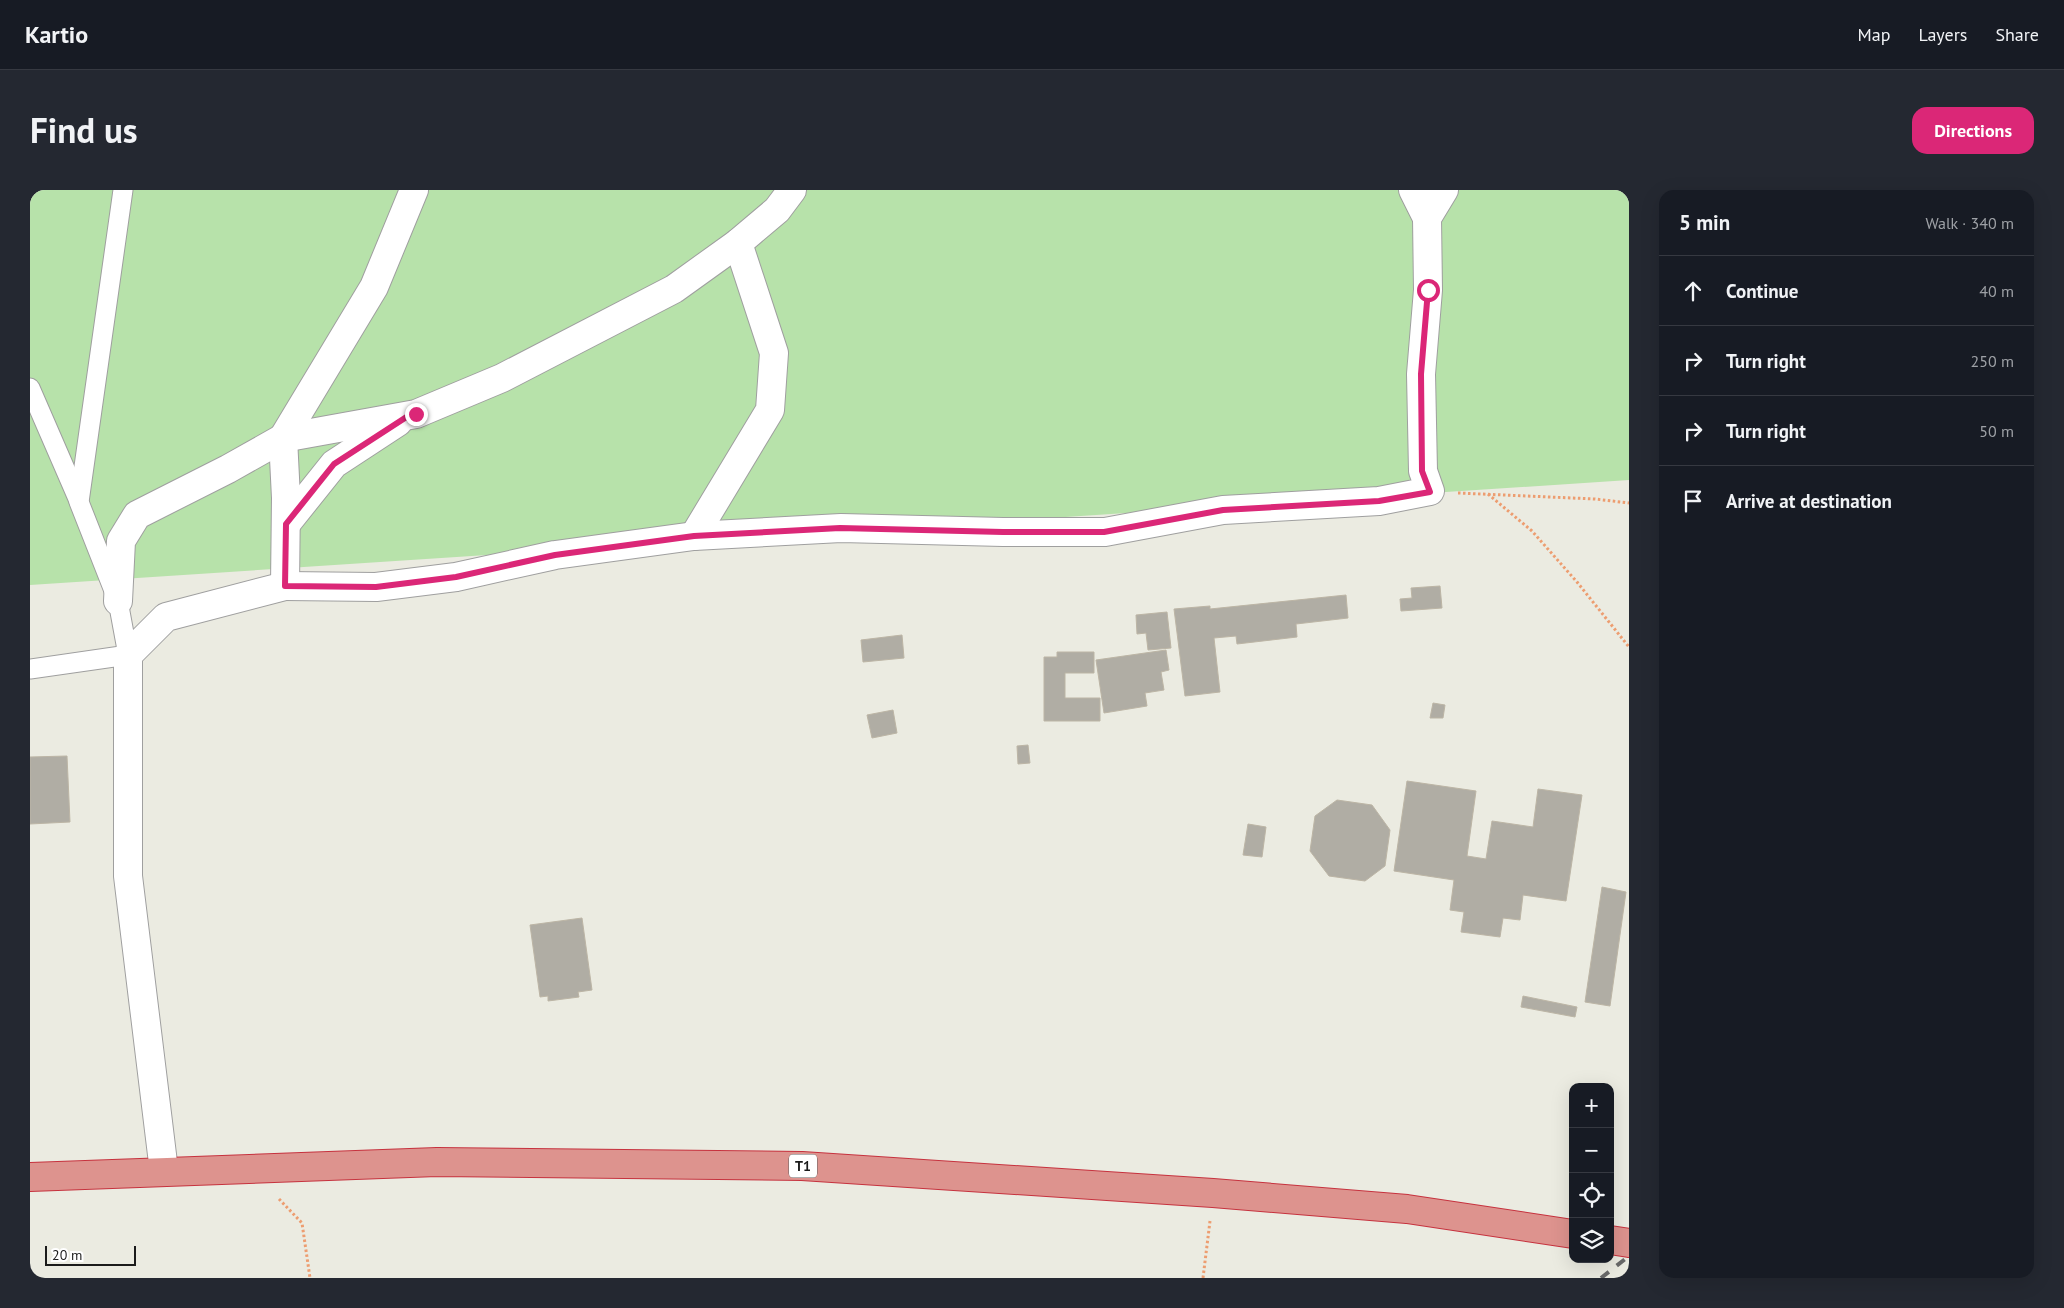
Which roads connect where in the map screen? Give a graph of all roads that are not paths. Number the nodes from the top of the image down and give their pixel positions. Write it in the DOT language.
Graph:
graph roads {
  1 [pos="123,190"];
  2 [pos="414,190"];
  3 [pos="792,190"];
  4 [pos="1413,190"];
  5 [pos="1444,190"];
  6 [pos="1427,218"];
  7 [pos="738,243"];
  8 [pos="30,388"];
  9 [pos="408,416"];
  10 [pos="284,438"];
  11 [pos="79,502"];
  12 [pos="286,524"];
  13 [pos="694,536"];
  14 [pos="285,586"];
  15 [pos="118,601"];
  16 [pos="128,655"];
  17 [pos="30,669"];
  18 [pos="164,1171"];
  19 [pos="30,1177"];
  20 [pos="1569,1233"];
  21 [pos="1614,1241"];
  22 [pos="1629,1243"];
  1 -- 11 [label="lane"];
  2 -- 10 [label="street"];
  3 -- 7 [label="street"];
  4 -- 6 [label="street"];
  5 -- 6 [label="street"];
  6 -- 13 [label="street"];
  7 -- 9 [label="street"];
  7 -- 13 [label="street"];
  8 -- 11 [label="lane"];
  9 -- 10 [label="street"];
  9 -- 12 [label="street"];
  10 -- 12 [label="street"];
  10 -- 15 [label="street"];
  11 -- 15 [label="lane"];
  12 -- 14 [label="street"];
  13 -- 14 [label="street"];
  14 -- 16 [label="street"];
  15 -- 16 [label="lane"];
  16 -- 17 [label="lane"];
  16 -- 18 [label="street"];
  18 -- 19 [label="highway, T1"];
  18 -- 20 [label="highway, T1"];
  21 -- 22 [label="highway"];
}
